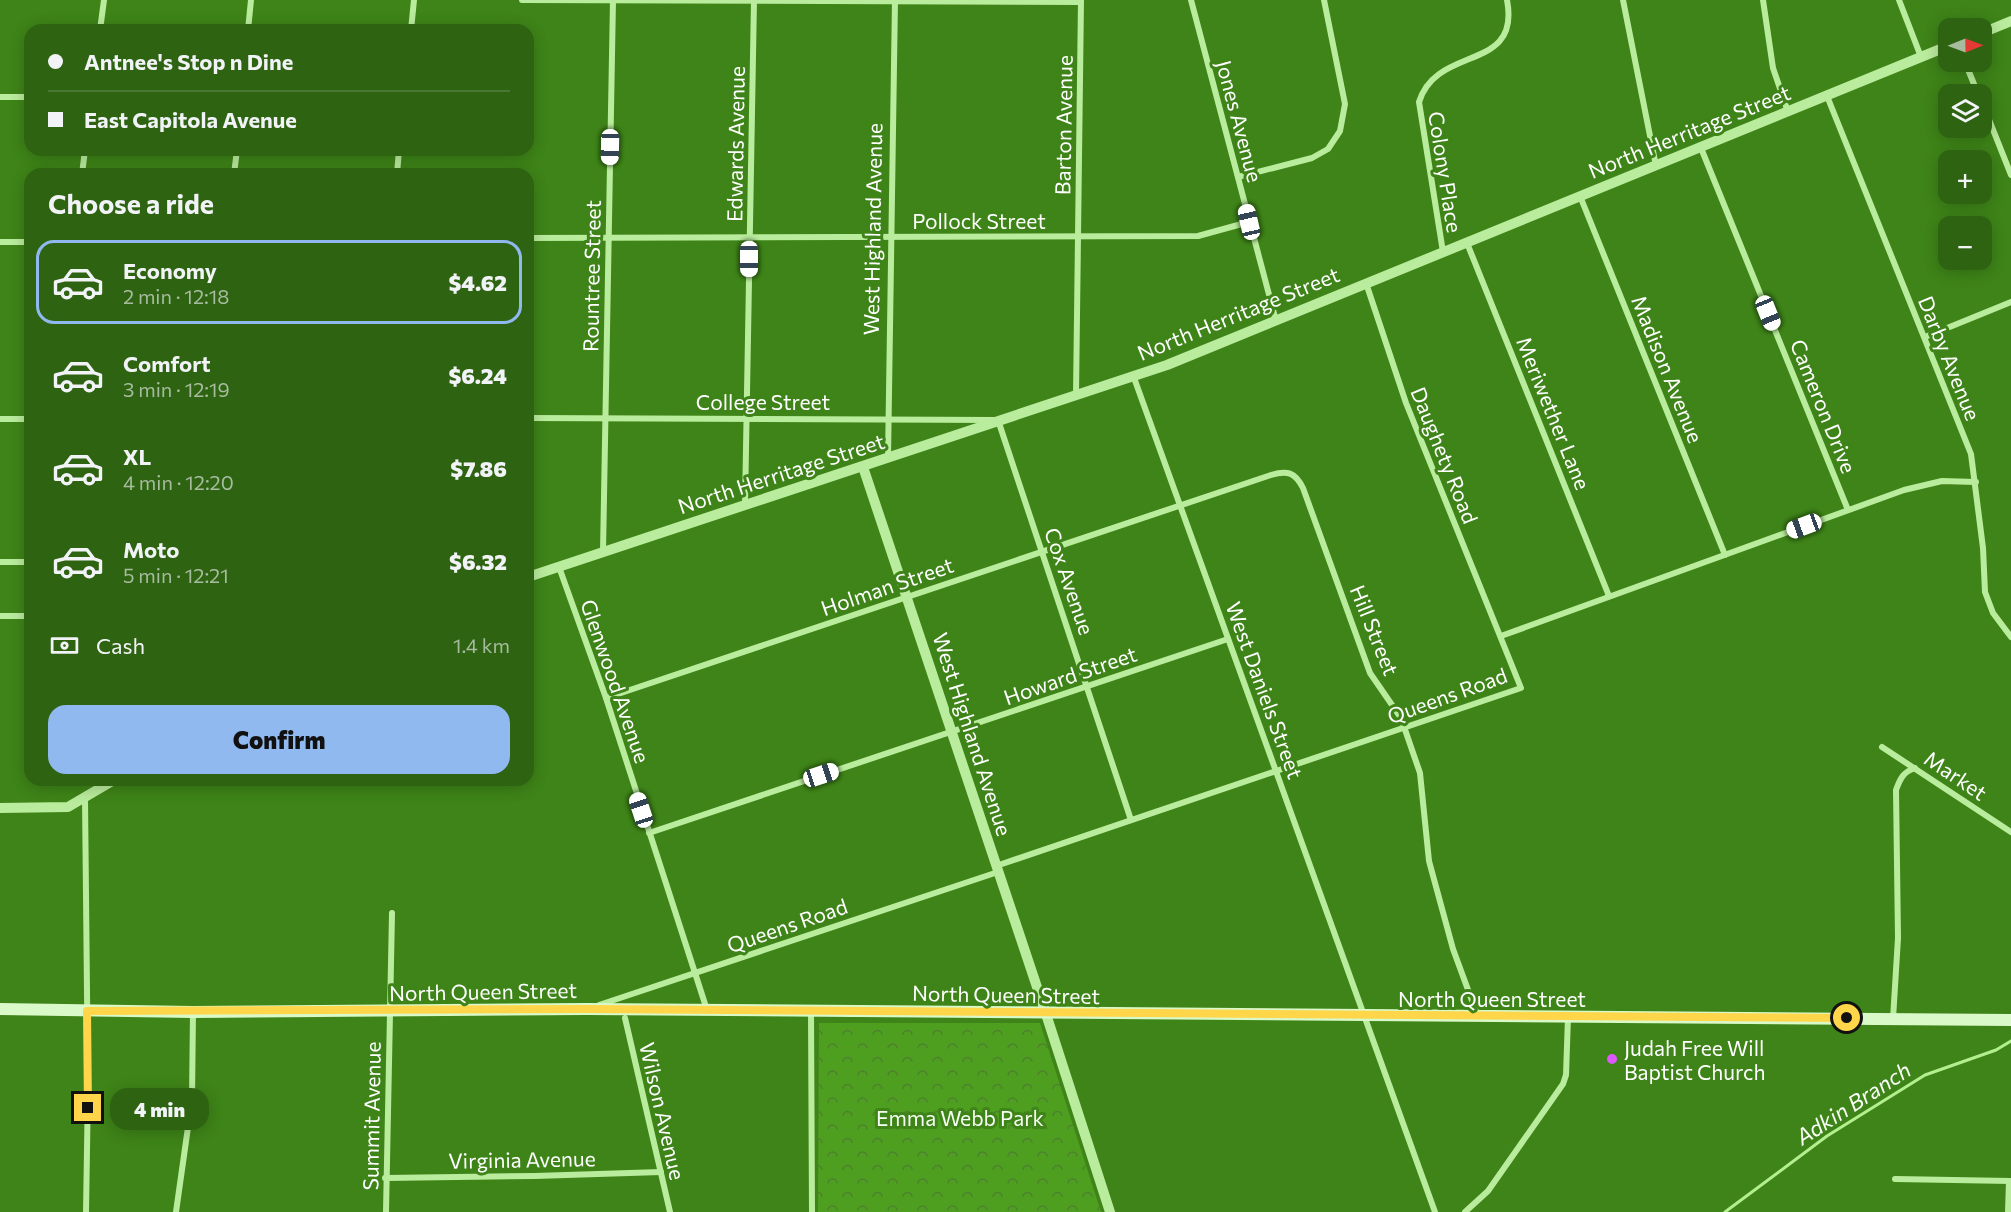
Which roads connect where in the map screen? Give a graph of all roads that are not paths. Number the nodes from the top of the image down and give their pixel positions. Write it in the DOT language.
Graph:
graph roads {
  1 [pos="104,0"];
  2 [pos="251,0"];
  3 [pos="414,0"];
  4 [pos="522,0"];
  5 [pos="613,0"];
  6 [pos="1191,0"];
  7 [pos="1324,0"];
  8 [pos="1507,0"];
  9 [pos="1623,0"];
  10 [pos="1763,0"];
  11 [pos="1899,0"];
  12 [pos="754,1"];
  13 [pos="895,1"];
  14 [pos="1081,1"];
  15 [pos="2011,21"];
  16 [pos="101,24"];
  17 [pos="249,24"];
  18 [pos="412,24"];
  19 [pos="1992,29"];
  20 [pos="1938,50"];
  21 [pos="1921,57"];
  22 [pos="1827,96"];
  23 [pos="0,97"];
  24 [pos="24,98"];
  25 [pos="1788,112"];
  26 [pos="1992,127"];
  27 [pos="1701,148"];
  28 [pos="1656,166"];
  29 [pos="2011,175"];
  30 [pos="1238,177"];
  31 [pos="1580,196"];
  32 [pos="1249,222"];
  33 [pos="750,236"];
  34 [pos="891,236"];
  35 [pos="1078,236"];
  36 [pos="609,237"];
  37 [pos="534,238"];
  38 [pos="0,242"];
  39 [pos="24,242"];
  40 [pos="1467,243"];
  41 [pos="1443,253"];
  42 [pos="1366,283"];
  43 [pos="2011,302"];
  44 [pos="1276,321"];
  45 [pos="1924,337"];
  46 [pos="1133,375"];
  47 [pos="1076,395"];
  48 [pos="605,417"];
  49 [pos="0,418"];
  50 [pos="534,418"];
  51 [pos="748,418"];
  52 [pos="888,418"];
  53 [pos="24,419"];
  54 [pos="998,420"];
  55 [pos="888,458"];
  56 [pos="862,467"];
  57 [pos="1976,482"];
  58 [pos="746,505"];
  59 [pos="1180,507"];
  60 [pos="1848,510"];
  61 [pos="603,552"];
  62 [pos="1042,553"];
  63 [pos="1725,555"];
  64 [pos="0,562"];
  65 [pos="24,562"];
  66 [pos="559,567"];
  67 [pos="534,575"];
  68 [pos="1609,596"];
  69 [pos="907,597"];
  70 [pos="0,616"];
  71 [pos="24,616"];
  72 [pos="1501,636"];
  73 [pos="2011,637"];
  74 [pos="1228,639"];
  75 [pos="1088,686"];
  76 [pos="606,698"];
  77 [pos="1405,729"];
  78 [pos="951,732"];
  79 [pos="1882,747"];
  80 [pos="1915,768"];
  81 [pos="1277,771"];
  82 [pos="105,786"];
  83 [pos="85,799"];
  84 [pos="0,808"];
  85 [pos="1131,820"];
  86 [pos="2011,832"];
  87 [pos="649,833"];
  88 [pos="997,869"];
  89 [pos="392,914"];
  90 [pos="696,974"];
  91 [pos="0,1009"];
  92 [pos="587,1009"];
  93 [pos="87,1011"];
  94 [pos="707,1011"];
  95 [pos="193,1012"];
  96 [pos="390,1012"];
  97 [pos="811,1012"];
  98 [pos="1046,1014"];
  99 [pos="1365,1017"];
  100 [pos="1478,1017"];
  101 [pos="1568,1017"];
  102 [pos="625,1018"];
  103 [pos="1893,1019"];
  104 [pos="2011,1020"];
  105 [pos="660,1172"];
  106 [pos="385,1178"];
  107 [pos="1895,1179"];
  108 [pos="2010,1181"];
  109 [pos="86,1212"];
  110 [pos="176,1212"];
  111 [pos="386,1212"];
  112 [pos="670,1212"];
  113 [pos="812,1212"];
  114 [pos="1110,1212"];
  115 [pos="1435,1212"];
  116 [pos="1465,1212"];
  117 [pos="2008,1212"];
  1 -- 16 [label="street"];
  2 -- 17 [label="street"];
  3 -- 18 [label="street"];
  4 -- 5 [label="street"];
  5 -- 12 [label="street"];
  5 -- 36 [label="street, Rountree Street"];
  6 -- 30 [label="street, Jones Avenue"];
  7 -- 30 [label="street"];
  8 -- 41 [label="street, Colony Place"];
  9 -- 28 [label="street"];
  10 -- 25 [label="street"];
  11 -- 21 [label="street"];
  12 -- 13 [label="street"];
  12 -- 33 [label="street, Edwards Avenue"];
  13 -- 14 [label="street"];
  13 -- 34 [label="street, West Highland Avenue"];
  14 -- 35 [label="street, Barton Avenue"];
  15 -- 19 [label="street"];
  20 -- 21 [label="street, North Herritage Street"];
  21 -- 22 [label="street, North Herritage Street"];
  22 -- 25 [label="street, North Herritage Street"];
  22 -- 45 [label="street, Darby Avenue"];
  23 -- 24 [label="street"];
  25 -- 27 [label="street, North Herritage Street"];
  26 -- 29 [label="street"];
  27 -- 28 [label="street, North Herritage Street"];
  27 -- 60 [label="street, Cameron Drive"];
  28 -- 31 [label="street, North Herritage Street"];
  30 -- 32 [label="street, Jones Avenue"];
  31 -- 40 [label="street, North Herritage Street"];
  31 -- 63 [label="street, Madison Avenue"];
  32 -- 35 [label="street, Pollock Street"];
  32 -- 44 [label="street, Jones Avenue"];
  33 -- 34 [label="street, Pollock Street"];
  33 -- 36 [label="street, Pollock Street"];
  33 -- 51 [label="street, Edwards Avenue"];
  34 -- 35 [label="street, Pollock Street"];
  34 -- 52 [label="street, West Highland Avenue"];
  35 -- 47 [label="street, Barton Avenue"];
  36 -- 37 [label="street, Pollock Street"];
  36 -- 48 [label="street, Rountree Street"];
  38 -- 39 [label="street"];
  40 -- 41 [label="street, North Herritage Street"];
  40 -- 68 [label="street, Meriwether Lane"];
  41 -- 42 [label="street, North Herritage Street"];
  42 -- 44 [label="street, North Herritage Street"];
  42 -- 72 [label="street, Daughety Road"];
  43 -- 45 [label="street"];
  44 -- 46 [label="street, North Herritage Street"];
  45 -- 57 [label="street, Darby Avenue"];
  46 -- 47 [label="street, North Herritage Street"];
  46 -- 59 [label="street, West Daniels Street"];
  47 -- 54 [label="street, North Herritage Street"];
  48 -- 50 [label="street, College Street"];
  48 -- 51 [label="street, College Street"];
  48 -- 61 [label="street, Rountree Street"];
  49 -- 53 [label="street"];
  51 -- 52 [label="street, College Street"];
  51 -- 58 [label="street, Edwards Avenue"];
  52 -- 54 [label="street, College Street"];
  52 -- 55 [label="street, West Highland Avenue"];
  54 -- 55 [label="street, North Herritage Street"];
  54 -- 62 [label="street, Cox Avenue"];
  55 -- 56 [label="street, North Herritage Street"];
  56 -- 58 [label="street, North Herritage Street"];
  56 -- 69 [label="street, West Highland Avenue"];
  57 -- 60 [label="street, Queens Road"];
  57 -- 73 [label="street, Darby Avenue"];
  58 -- 61 [label="street, North Herritage Street"];
  59 -- 62 [label="street, Holman Street"];
  59 -- 74 [label="street, West Daniels Street"];
  59 -- 77 [label="street, Hill Street"];
  60 -- 63 [label="street, Queens Road"];
  61 -- 66 [label="street, North Herritage Street"];
  62 -- 69 [label="street, Holman Street"];
  62 -- 75 [label="street, Cox Avenue"];
  63 -- 68 [label="street, Queens Road"];
  64 -- 65 [label="street"];
  66 -- 67 [label="street, North Herritage Street"];
  66 -- 76 [label="street, Glenwood Avenue"];
  68 -- 72 [label="street, Queens Road"];
  69 -- 76 [label="street, Holman Street"];
  69 -- 78 [label="street, West Highland Avenue"];
  70 -- 71 [label="street"];
  72 -- 77 [label="street, Queens Road"];
  74 -- 75 [label="street, Howard Street"];
  74 -- 81 [label="street, West Daniels Street"];
  75 -- 78 [label="street, Howard Street"];
  75 -- 85 [label="street, Cox Avenue"];
  76 -- 87 [label="street, Glenwood Avenue"];
  77 -- 81 [label="street, Queens Road"];
  77 -- 100 [label="street, Hill Street"];
  78 -- 87 [label="street, Howard Street"];
  78 -- 88 [label="street, West Highland Avenue"];
  79 -- 80 [label="street, Market"];
  80 -- 86 [label="street, Market"];
  80 -- 103 [label="street"];
  81 -- 85 [label="street, Queens Road"];
  81 -- 99 [label="street, West Daniels Street"];
  82 -- 83 [label="street"];
  83 -- 84 [label="street"];
  83 -- 93 [label="street"];
  85 -- 88 [label="street, Queens Road"];
  87 -- 90 [label="street, Glenwood Avenue"];
  88 -- 90 [label="street, Queens Road"];
  88 -- 98 [label="street, West Highland Avenue"];
  89 -- 96 [label="street, Summit Avenue"];
  90 -- 92 [label="street, Queens Road"];
  90 -- 94 [label="street, Glenwood Avenue"];
  91 -- 93 [label="main road, North Queen Street"];
  92 -- 94 [label="main road, North Queen Street"];
  92 -- 96 [label="main road, North Queen Street"];
  93 -- 95 [label="main road, North Queen Street"];
  93 -- 109 [label="street"];
  94 -- 97 [label="main road, North Queen Street"];
  95 -- 96 [label="main road, North Queen Street"];
  95 -- 110 [label="street"];
  96 -- 106 [label="street, Summit Avenue"];
  97 -- 98 [label="main road, North Queen Street"];
  97 -- 113 [label="street"];
  98 -- 99 [label="main road, North Queen Street"];
  98 -- 114 [label="street, West Highland Avenue"];
  99 -- 100 [label="main road, North Queen Street"];
  99 -- 115 [label="street, West Daniels Street"];
  100 -- 101 [label="main road, North Queen Street"];
  101 -- 103 [label="main road, North Queen Street"];
  101 -- 116 [label="street"];
  102 -- 105 [label="street, Wilson Avenue"];
  103 -- 104 [label="main road, North Queen Street"];
  105 -- 106 [label="street, Virginia Avenue"];
  105 -- 112 [label="street, Wilson Avenue"];
  106 -- 111 [label="street, Summit Avenue"];
  107 -- 108 [label="street"];
  108 -- 117 [label="street"];
}
